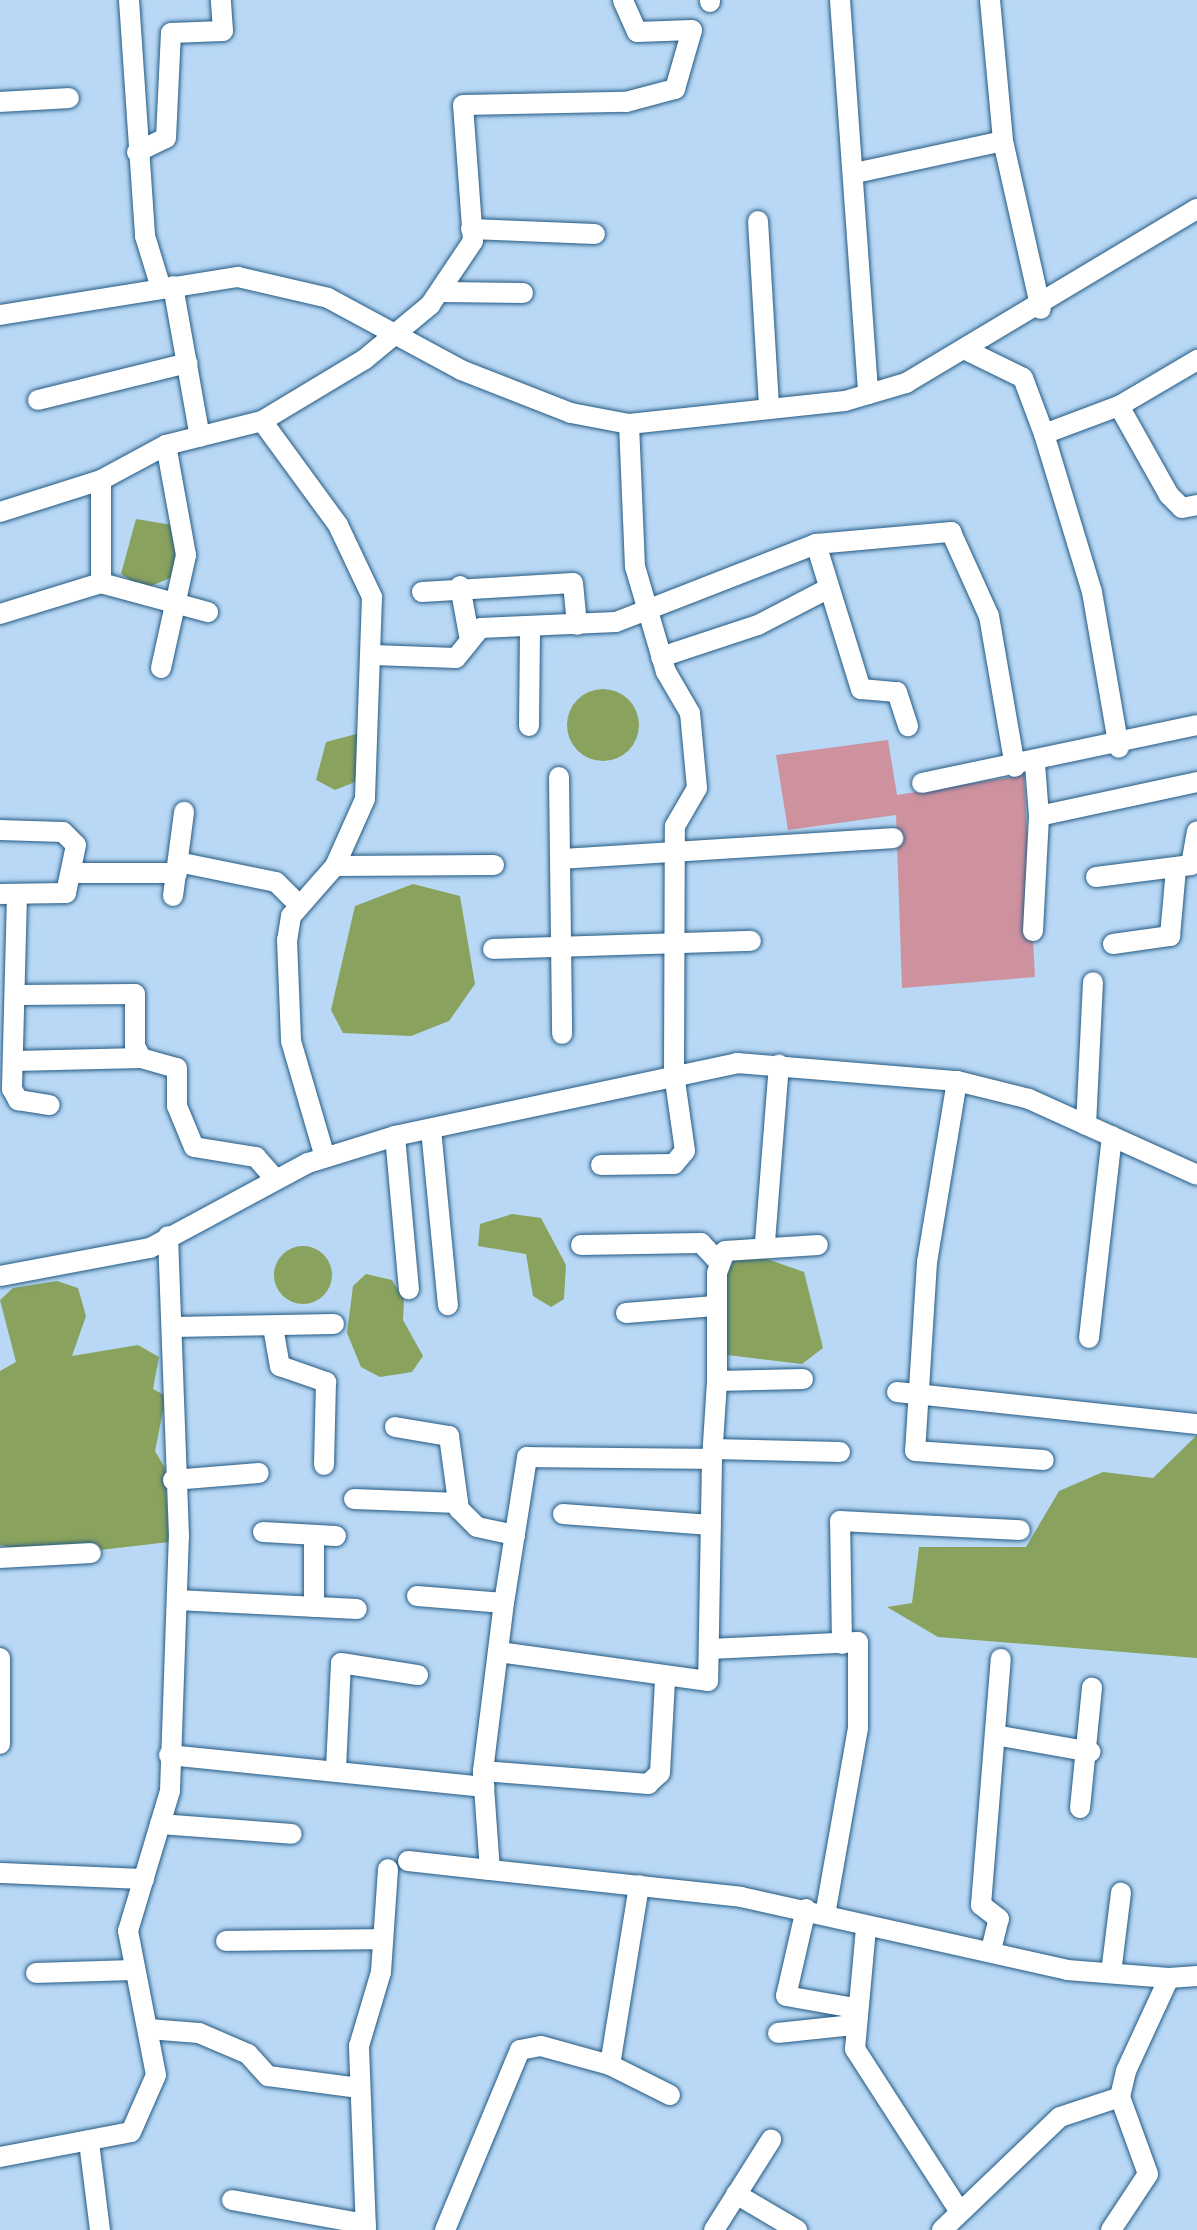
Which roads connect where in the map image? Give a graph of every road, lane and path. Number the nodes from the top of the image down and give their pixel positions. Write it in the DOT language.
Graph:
graph roads {
  1 [pos="128,0"];
  2 [pos="221,0"];
  3 [pos="623,0"];
  4 [pos="840,0"];
  5 [pos="990,0"];
  6 [pos="69,98"];
  7 [pos="0,102"];
  8 [pos="1003,141"];
  9 [pos="137,152"];
  10 [pos="855,174"];
  11 [pos="1197,209"];
  12 [pos="758,221"];
  13 [pos="472,230"];
  14 [pos="595,234"];
  15 [pos="167,287"];
  16 [pos="442,292"];
  17 [pos="522,293"];
  18 [pos="1042,309"];
  19 [pos="0,315"];
  20 [pos="388,336"];
  21 [pos="968,351"];
  22 [pos="1197,360"];
  23 [pos="187,363"];
  24 [pos="868,394"];
  25 [pos="38,400"];
  26 [pos="769,405"];
  27 [pos="1119,406"];
  28 [pos="262,420"];
  29 [pos="629,424"];
  30 [pos="1044,434"];
  31 [pos="200,437"];
  32 [pos="166,446"];
  33 [pos="100,480"];
  34 [pos="1197,505"];
  35 [pos="0,512"];
  36 [pos="816,544"];
  37 [pos="101,583"];
  38 [pos="460,586"];
  39 [pos="829,588"];
  40 [pos="422,592"];
  41 [pos="172,605"];
  42 [pos="208,612"];
  43 [pos="645,612"];
  44 [pos="0,614"];
  45 [pos="577,625"];
  46 [pos="530,628"];
  47 [pos="469,635"];
  48 [pos="374,655"];
  49 [pos="661,657"];
  50 [pos="160,668"];
  51 [pos="530,726"];
  52 [pos="908,726"];
  53 [pos="1197,726"];
  54 [pos="1118,748"];
  55 [pos="1025,765"];
  56 [pos="558,777"];
  57 [pos="1197,782"];
  58 [pos="922,783"];
  59 [pos="184,812"];
  60 [pos="1039,816"];
  61 [pos="0,830"];
  62 [pos="1197,832"];
  63 [pos="892,838"];
  64 [pos="674,856"];
  65 [pos="561,858"];
  66 [pos="494,865"];
  67 [pos="335,866"];
  68 [pos="178,868"];
  69 [pos="1176,869"];
  70 [pos="73,873"];
  71 [pos="1096,877"];
  72 [pos="9,894"];
  73 [pos="173,896"];
  74 [pos="298,904"];
  75 [pos="1033,931"];
  76 [pos="752,941"];
  77 [pos="1114,944"];
  78 [pos="672,949"];
  79 [pos="492,950"];
  80 [pos="564,950"];
  81 [pos="9,958"];
  82 [pos="1093,982"];
  83 [pos="19,995"];
  84 [pos="562,1034"];
  85 [pos="140,1058"];
  86 [pos="14,1061"];
  87 [pos="779,1065"];
  88 [pos="674,1074"];
  89 [pos="957,1081"];
  90 [pos="50,1105"];
  91 [pos="1086,1125"];
  92 [pos="430,1129"];
  93 [pos="395,1136"];
  94 [pos="1112,1136"];
  95 [pos="325,1157"];
  96 [pos="601,1165"];
  97 [pos="1197,1175"];
  98 [pos="276,1180"];
  99 [pos="168,1236"];
  100 [pos="765,1242"];
  101 [pos="581,1245"];
  102 [pos="818,1245"];
  103 [pos="718,1261"];
  104 [pos="0,1276"];
  105 [pos="409,1290"];
  106 [pos="448,1305"];
  107 [pos="716,1306"];
  108 [pos="626,1314"];
  109 [pos="334,1324"];
  110 [pos="173,1327"];
  111 [pos="273,1327"];
  112 [pos="1089,1338"];
  113 [pos="803,1380"];
  114 [pos="717,1381"];
  115 [pos="908,1393"];
  116 [pos="1197,1424"];
  117 [pos="395,1427"];
  118 [pos="840,1452"];
  119 [pos="713,1454"];
  120 [pos="1044,1460"];
  121 [pos="324,1465"];
  122 [pos="258,1472"];
  123 [pos="173,1480"];
  124 [pos="354,1499"];
  125 [pos="458,1503"];
  126 [pos="563,1514"];
  127 [pos="711,1524"];
  128 [pos="1020,1530"];
  129 [pos="263,1532"];
  130 [pos="314,1534"];
  131 [pos="336,1536"];
  132 [pos="515,1536"];
  133 [pos="92,1553"];
  134 [pos="0,1558"];
  135 [pos="417,1596"];
  136 [pos="177,1600"];
  137 [pos="504,1604"];
  138 [pos="314,1608"];
  139 [pos="358,1609"];
  140 [pos="842,1644"];
  141 [pos="710,1649"];
  142 [pos="498,1652"];
  143 [pos="0,1658"];
  144 [pos="1001,1660"];
  145 [pos="418,1676"];
  146 [pos="665,1682"];
  147 [pos="1092,1688"];
  148 [pos="995,1735"];
  149 [pos="0,1744"];
  150 [pos="1091,1752"];
  151 [pos="169,1755"];
  152 [pos="336,1770"];
  153 [pos="484,1779"];
  154 [pos="1080,1808"];
  155 [pos="160,1824"];
  156 [pos="292,1834"];
  157 [pos="490,1870"];
  158 [pos="0,1872"];
  159 [pos="144,1879"];
  160 [pos="638,1885"];
  161 [pos="1120,1892"];
  162 [pos="815,1912"];
  163 [pos="866,1928"];
  164 [pos="382,1939"];
  165 [pos="226,1941"];
  166 [pos="991,1950"];
  167 [pos="132,1970"];
  168 [pos="36,1974"];
  169 [pos="1112,1974"];
  170 [pos="1197,1976"];
  171 [pos="1168,1978"];
  172 [pos="854,2016"];
  173 [pos="148,2029"];
  174 [pos="778,2033"];
  175 [pos="610,2065"];
  176 [pos="358,2088"];
  177 [pos="670,2095"];
  178 [pos="1120,2096"];
  179 [pos="771,2140"];
  180 [pos="88,2142"];
  181 [pos="0,2157"];
  182 [pos="736,2194"];
  183 [pos="232,2200"];
  184 [pos="960,2212"];
  185 [pos="366,2227"];
  186 [pos="100,2230"];
  187 [pos="445,2230"];
  188 [pos="714,2230"];
  189 [pos="797,2230"];
  190 [pos="942,2230"];
  191 [pos="1111,2230"];
  1 -- 9 [label="street"];
  2 -- 9 [label="street"];
  3 -- 13 [label="street"];
  4 -- 10 [label="street"];
  5 -- 8 [label="street"];
  6 -- 7 [label="street"];
  8 -- 10 [label="street"];
  8 -- 18 [label="street"];
  9 -- 15 [label="street"];
  10 -- 24 [label="street"];
  11 -- 18 [label="street"];
  12 -- 26 [label="street"];
  13 -- 14 [label="street"];
  13 -- 16 [label="street"];
  15 -- 19 [label="street"];
  15 -- 20 [label="street"];
  15 -- 23 [label="street"];
  16 -- 17 [label="street"];
  16 -- 20 [label="street"];
  18 -- 21 [label="street"];
  20 -- 28 [label="street"];
  20 -- 29 [label="street"];
  21 -- 24 [label="street"];
  21 -- 30 [label="street"];
  22 -- 27 [label="street"];
  23 -- 25 [label="street"];
  23 -- 31 [label="street"];
  24 -- 26 [label="street"];
  26 -- 29 [label="street"];
  27 -- 30 [label="street"];
  27 -- 34 [label="street"];
  28 -- 31 [label="street"];
  28 -- 48 [label="street"];
  29 -- 43 [label="street"];
  30 -- 54 [label="street"];
  31 -- 32 [label="street"];
  32 -- 33 [label="street"];
  32 -- 41 [label="street"];
  33 -- 35 [label="street"];
  33 -- 37 [label="street"];
  36 -- 39 [label="street"];
  36 -- 43 [label="street"];
  36 -- 55 [label="street"];
  37 -- 41 [label="street"];
  37 -- 44 [label="street"];
  38 -- 40 [label="street"];
  38 -- 45 [label="street"];
  38 -- 47 [label="street"];
  39 -- 49 [label="street"];
  39 -- 52 [label="street"];
  41 -- 42 [label="street"];
  41 -- 50 [label="street"];
  43 -- 45 [label="street"];
  43 -- 49 [label="street"];
  45 -- 46 [label="street"];
  46 -- 47 [label="street"];
  46 -- 51 [label="street"];
  47 -- 48 [label="street"];
  48 -- 67 [label="street"];
  49 -- 64 [label="street"];
  53 -- 54 [label="street"];
  54 -- 55 [label="street"];
  55 -- 58 [label="street"];
  55 -- 60 [label="street"];
  56 -- 65 [label="street"];
  57 -- 60 [label="street"];
  59 -- 68 [label="street"];
  60 -- 75 [label="street"];
  61 -- 70 [label="street"];
  62 -- 69 [label="street"];
  63 -- 64 [label="street"];
  64 -- 65 [label="street"];
  64 -- 78 [label="street"];
  65 -- 80 [label="street"];
  66 -- 67 [label="street"];
  67 -- 74 [label="street"];
  68 -- 70 [label="street"];
  68 -- 73 [label="street"];
  68 -- 74 [label="street"];
  69 -- 71 [label="street"];
  69 -- 77 [label="street"];
  70 -- 72 [label="street"];
  72 -- 81 [label="street"];
  74 -- 95 [label="street"];
  76 -- 78 [label="street"];
  78 -- 80 [label="street"];
  78 -- 88 [label="street"];
  79 -- 80 [label="street"];
  80 -- 84 [label="street"];
  81 -- 83 [label="street"];
  82 -- 91 [label="street"];
  83 -- 85 [label="street"];
  83 -- 86 [label="street"];
  85 -- 86 [label="street"];
  85 -- 98 [label="street"];
  86 -- 90 [label="street"];
  87 -- 88 [label="street"];
  87 -- 89 [label="street"];
  87 -- 100 [label="street"];
  88 -- 92 [label="street"];
  88 -- 96 [label="street"];
  89 -- 91 [label="street"];
  89 -- 115 [label="street"];
  91 -- 94 [label="street"];
  92 -- 93 [label="street"];
  92 -- 106 [label="street"];
  93 -- 95 [label="street"];
  93 -- 105 [label="street"];
  94 -- 97 [label="street"];
  94 -- 112 [label="street"];
  95 -- 98 [label="street"];
  98 -- 99 [label="street"];
  99 -- 104 [label="street"];
  99 -- 110 [label="street"];
  100 -- 102 [label="street"];
  100 -- 103 [label="street"];
  101 -- 103 [label="street"];
  103 -- 107 [label="street"];
  107 -- 108 [label="street"];
  107 -- 114 [label="street"];
  109 -- 111 [label="street"];
  110 -- 111 [label="street"];
  110 -- 123 [label="street"];
  111 -- 121 [label="street"];
  113 -- 114 [label="street"];
  114 -- 119 [label="street"];
  115 -- 116 [label="street"];
  115 -- 120 [label="street"];
  117 -- 125 [label="street"];
  118 -- 119 [label="street"];
  119 -- 127 [label="street"];
  119 -- 132 [label="street"];
  122 -- 123 [label="street"];
  123 -- 136 [label="street"];
  124 -- 125 [label="street"];
  125 -- 132 [label="street"];
  126 -- 127 [label="street"];
  127 -- 141 [label="street"];
  128 -- 140 [label="street"];
  129 -- 130 [label="street"];
  130 -- 131 [label="street"];
  130 -- 138 [label="street"];
  132 -- 137 [label="street"];
  133 -- 134 [label="street"];
  135 -- 137 [label="street"];
  136 -- 138 [label="street"];
  136 -- 151 [label="street"];
  137 -- 142 [label="street"];
  138 -- 139 [label="street"];
  140 -- 141 [label="street"];
  140 -- 162 [label="street"];
  141 -- 146 [label="street"];
  142 -- 146 [label="street"];
  142 -- 153 [label="street"];
  143 -- 149 [label="street"];
  144 -- 148 [label="street"];
  145 -- 152 [label="street"];
  146 -- 153 [label="street"];
  147 -- 150 [label="street"];
  148 -- 150 [label="street"];
  148 -- 166 [label="street"];
  150 -- 154 [label="street"];
  151 -- 152 [label="street"];
  151 -- 155 [label="street"];
  152 -- 153 [label="street"];
  153 -- 157 [label="street"];
  155 -- 156 [label="street"];
  155 -- 159 [label="street"];
  157 -- 160 [label="street"];
  157 -- 164 [label="street"];
  158 -- 159 [label="street"];
  159 -- 167 [label="street"];
  160 -- 162 [label="street"];
  160 -- 175 [label="street"];
  161 -- 169 [label="street"];
  162 -- 163 [label="street"];
  162 -- 172 [label="street"];
  163 -- 166 [label="street"];
  163 -- 172 [label="street"];
  164 -- 165 [label="street"];
  164 -- 176 [label="street"];
  166 -- 169 [label="street"];
  167 -- 168 [label="street"];
  167 -- 173 [label="street"];
  169 -- 171 [label="street"];
  170 -- 171 [label="street"];
  171 -- 178 [label="street"];
  172 -- 174 [label="street"];
  172 -- 184 [label="street"];
  173 -- 176 [label="street"];
  173 -- 180 [label="street"];
  175 -- 177 [label="street"];
  175 -- 187 [label="street"];
  176 -- 185 [label="street"];
  178 -- 184 [label="street"];
  178 -- 191 [label="street"];
  179 -- 182 [label="street"];
  180 -- 181 [label="street"];
  180 -- 186 [label="street"];
  182 -- 188 [label="street"];
  182 -- 189 [label="street"];
  183 -- 185 [label="street"];
  184 -- 190 [label="street"];
}
